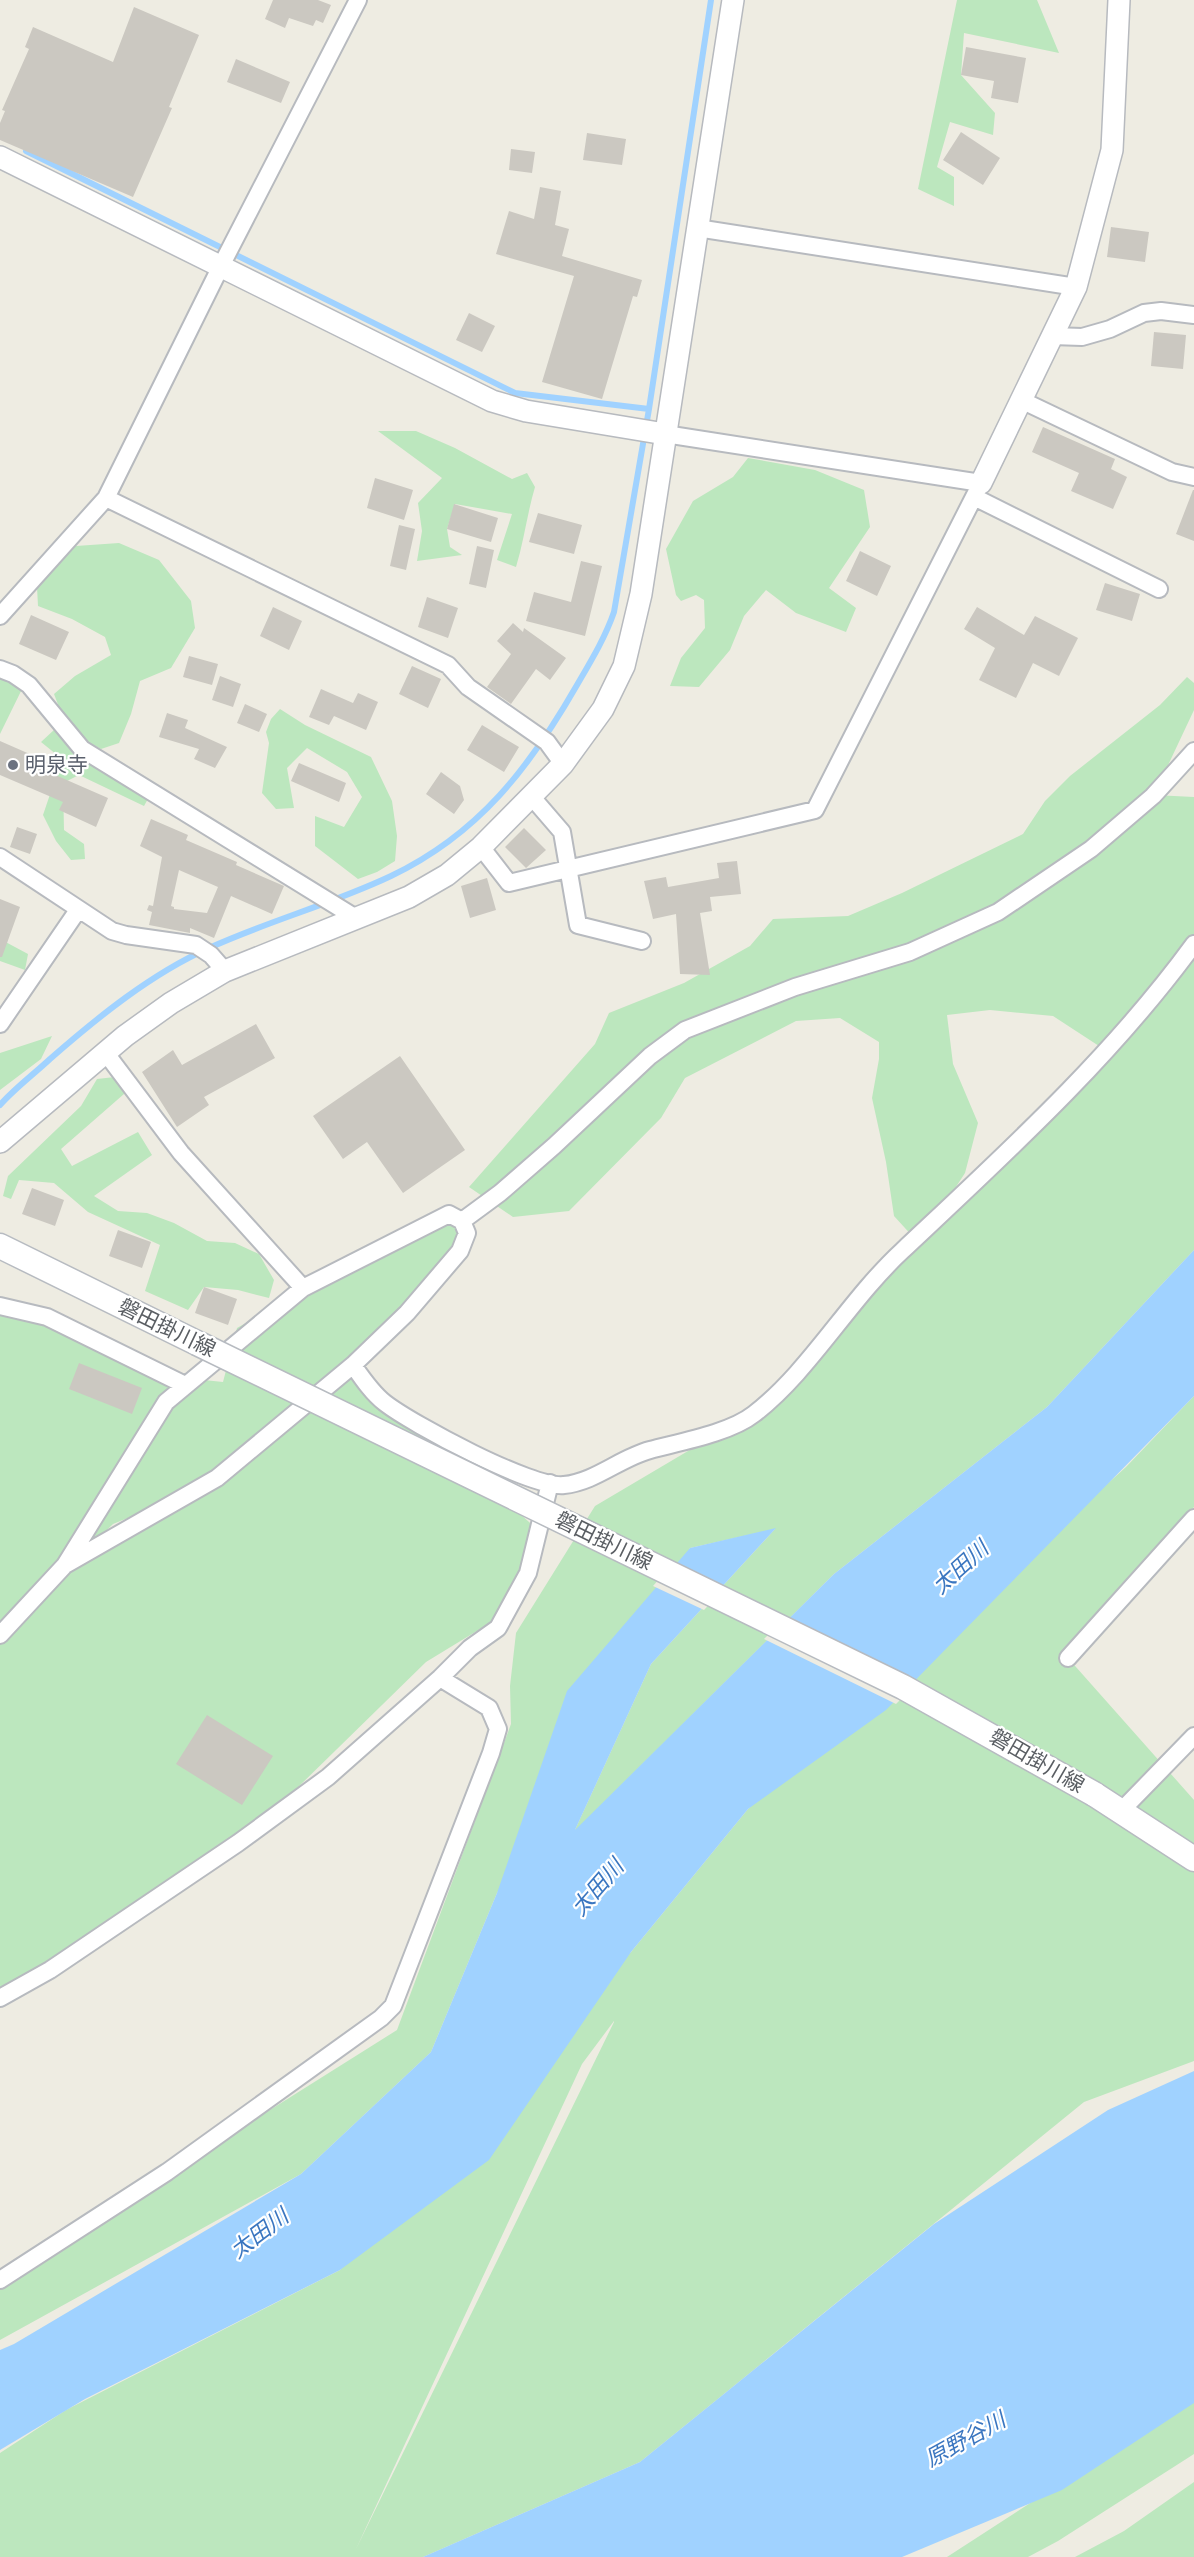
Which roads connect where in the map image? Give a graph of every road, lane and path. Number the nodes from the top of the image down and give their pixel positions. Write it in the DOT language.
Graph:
graph roads {
  1 [pos="358,0"];
  2 [pos="733,0"];
  3 [pos="1119,0"];
  4 [pos="0,157"];
  5 [pos="697,228"];
  6 [pos="220,268"];
  7 [pos="1076,286"];
  8 [pos="1194,315"];
  9 [pos="1052,336"];
  10 [pos="1021,400"];
  11 [pos="665,435"];
  12 [pos="1194,477"];
  13 [pos="977,490"];
  14 [pos="106,498"];
  15 [pos="1159,589"];
  16 [pos="0,616"];
  17 [pos="0,669"];
  18 [pos="1194,751"];
  19 [pos="563,764"];
  20 [pos="531,796"];
  21 [pos="481,847"];
  22 [pos="0,857"];
  23 [pos="568,870"];
  24 [pos="78,910"];
  25 [pos="356,918"];
  26 [pos="642,941"];
  27 [pos="1194,944"];
  28 [pos="225,971"];
  29 [pos="0,1024"];
  30 [pos="105,1052"];
  31 [pos="0,1142"];
  32 [pos="462,1221"];
  33 [pos="0,1246"];
  34 [pos="303,1288"];
  35 [pos="0,1306"];
  36 [pos="353,1365"];
  37 [pos="185,1385"];
  38 [pos="550,1484"];
  39 [pos="1194,1518"];
  40 [pos="65,1565"];
  41 [pos="0,1635"];
  42 [pos="1068,1658"];
  43 [pos="440,1678"];
  44 [pos="1194,1736"];
  45 [pos="1130,1817"];
  46 [pos="1194,1860"];
  47 [pos="0,1998"];
  48 [pos="0,2280"];
  1 -- 6 [label="street"];
  2 -- 5 [label="street"];
  3 -- 7 [label="street"];
  4 -- 6 [label="street"];
  5 -- 7 [label="street"];
  5 -- 11 [label="street"];
  6 -- 11 [label="street"];
  6 -- 14 [label="street"];
  7 -- 9 [label="street"];
  8 -- 9 [label="street"];
  9 -- 10 [label="street"];
  10 -- 12 [label="street"];
  10 -- 13 [label="street"];
  11 -- 13 [label="street"];
  11 -- 19 [label="street"];
  13 -- 15 [label="street"];
  13 -- 23 [label="street"];
  14 -- 16 [label="street"];
  14 -- 19 [label="street"];
  17 -- 25 [label="street"];
  18 -- 32 [label="street"];
  19 -- 20 [label="street"];
  20 -- 21 [label="street"];
  20 -- 23 [label="street"];
  21 -- 23 [label="street"];
  21 -- 25 [label="street"];
  22 -- 24 [label="street"];
  23 -- 26 [label="street"];
  24 -- 28 [label="street"];
  24 -- 29 [label="street"];
  25 -- 28 [label="street"];
  27 -- 38 [label="street"];
  28 -- 30 [label="street"];
  30 -- 31 [label="street"];
  30 -- 34 [label="street"];
  32 -- 34 [label="street"];
  32 -- 36 [label="street"];
  33 -- 45 [label="main road, 磐田掛川線, bridge"];
  34 -- 37 [label="street"];
  35 -- 37 [label="street"];
  36 -- 38 [label="street"];
  36 -- 40 [label="street"];
  37 -- 40 [label="street"];
  38 -- 43 [label="street"];
  39 -- 42 [label="street"];
  40 -- 41 [label="street"];
  43 -- 47 [label="street"];
  43 -- 48 [label="street"];
  44 -- 45 [label="street"];
  45 -- 46 [label="main road, 磐田掛川線"];
}
